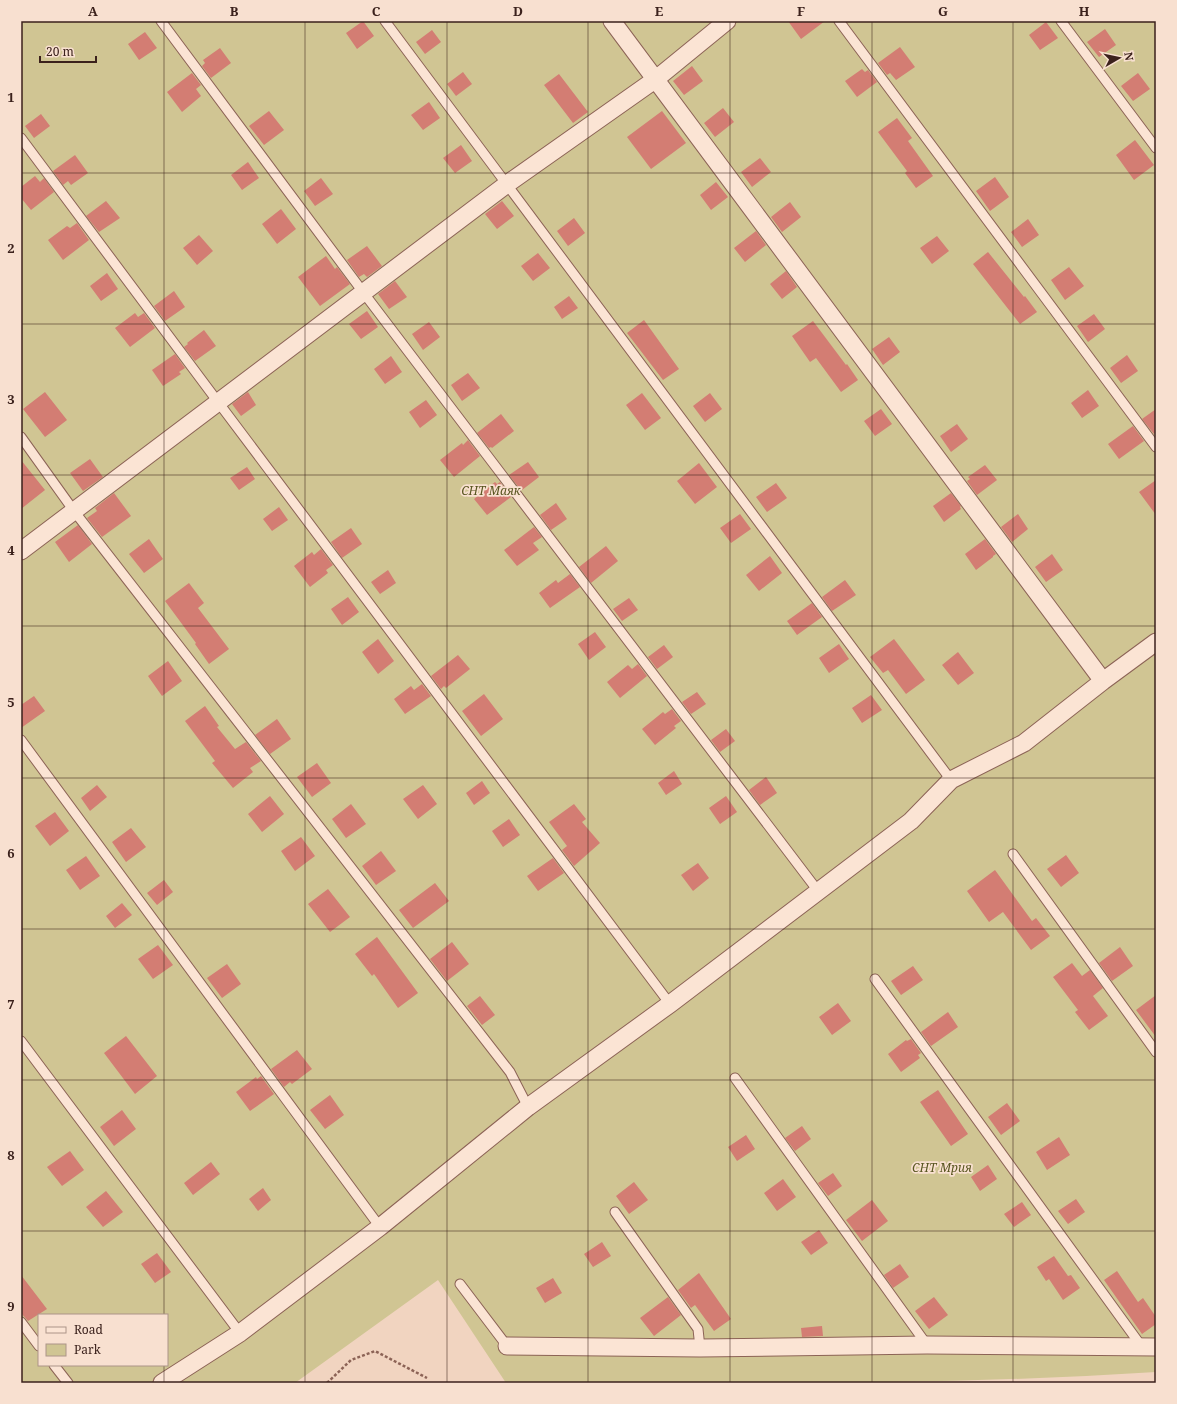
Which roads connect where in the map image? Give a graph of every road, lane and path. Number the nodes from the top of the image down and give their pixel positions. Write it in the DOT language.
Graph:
graph roads {
  1 [pos="161,21"];
  2 [pos="385,21"];
  3 [pos="612,21"];
  4 [pos="727,21"];
  5 [pos="839,21"];
  6 [pos="1061,21"];
  7 [pos="656,79"];
  8 [pos="21,138"];
  9 [pos="1156,148"];
  10 [pos="507,184"];
  11 [pos="363,292"];
  12 [pos="218,402"];
  13 [pos="21,436"];
  14 [pos="1156,447"];
  15 [pos="74,511"];
  16 [pos="21,550"];
  17 [pos="1156,642"];
  18 [pos="1103,681"];
  19 [pos="21,740"];
  20 [pos="952,780"];
  21 [pos="1013,854"];
  22 [pos="818,891"];
  23 [pos="875,979"];
  24 [pos="670,1004"];
  25 [pos="21,1040"];
  26 [pos="1156,1052"];
  27 [pos="735,1078"];
  28 [pos="528,1107"];
  29 [pos="615,1212"];
  30 [pos="380,1226"];
  31 [pos="460,1284"];
  32 [pos="21,1322"];
  33 [pos="240,1333"];
  34 [pos="38,1345"];
  35 [pos="927,1345"];
  36 [pos="507,1346"];
  37 [pos="1149,1347"];
  38 [pos="700,1348"];
  39 [pos="55,1366"];
  40 [pos="427,1378"];
  41 [pos="68,1383"];
  42 [pos="162,1383"];
  43 [pos="327,1383"];
  1 -- 11 [label="lane"];
  2 -- 10 [label="lane"];
  3 -- 7 [label="street"];
  4 -- 7 [label="street"];
  5 -- 14 [label="lane"];
  6 -- 9 [label="lane"];
  7 -- 10 [label="street"];
  7 -- 18 [label="street"];
  8 -- 12 [label="lane"];
  10 -- 11 [label="street"];
  10 -- 20 [label="lane"];
  11 -- 12 [label="street"];
  11 -- 22 [label="lane"];
  12 -- 15 [label="street"];
  12 -- 24 [label="lane"];
  13 -- 15 [label="lane"];
  15 -- 16 [label="street"];
  15 -- 28 [label="lane"];
  17 -- 18 [label="street"];
  18 -- 20 [label="street"];
  19 -- 30 [label="lane"];
  20 -- 22 [label="street"];
  21 -- 26 [label="lane"];
  22 -- 24 [label="street"];
  23 -- 37 [label="lane"];
  24 -- 28 [label="street"];
  25 -- 33 [label="lane"];
  27 -- 35 [label="lane"];
  28 -- 30 [label="street"];
  29 -- 38 [label="lane"];
  30 -- 33 [label="street"];
  31 -- 36 [label="lane"];
  32 -- 34 [label="lane"];
  33 -- 42 [label="street"];
  35 -- 37 [label="street"];
  35 -- 38 [label="street"];
  36 -- 38 [label="street"];
  39 -- 41 [label="lane"];
  40 -- 43 [label="path"];
}
